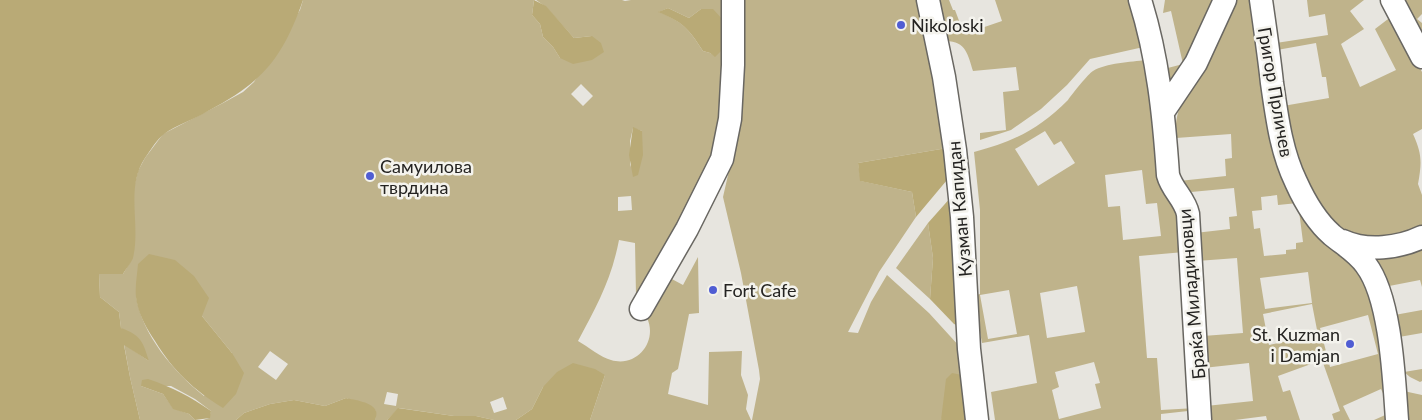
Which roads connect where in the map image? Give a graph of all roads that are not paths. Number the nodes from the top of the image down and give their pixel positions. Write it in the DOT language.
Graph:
graph roads {
  1 [pos="733,0"];
  2 [pos="928,0"];
  3 [pos="1140,0"];
  4 [pos="1225,0"];
  5 [pos="1261,0"];
  6 [pos="1392,0"];
  7 [pos="1422,57"];
  8 [pos="1163,112"];
  9 [pos="1333,236"];
  10 [pos="1422,237"];
  11 [pos="641,309"];
  12 [pos="977,420"];
  13 [pos="1200,420"];
  14 [pos="1397,420"];
  1 -- 11 [label="street"];
  2 -- 12 [label="street, Кузман Капидан"];
  3 -- 8 [label="street, Браќа Миладиновци"];
  4 -- 8 [label="street"];
  5 -- 9 [label="street, Григор Прличев"];
  6 -- 7 [label="street"];
  8 -- 13 [label="street, Браќа Миладиновци"];
  9 -- 10 [label="street"];
  9 -- 14 [label="street, Григор Прличев"];
}
